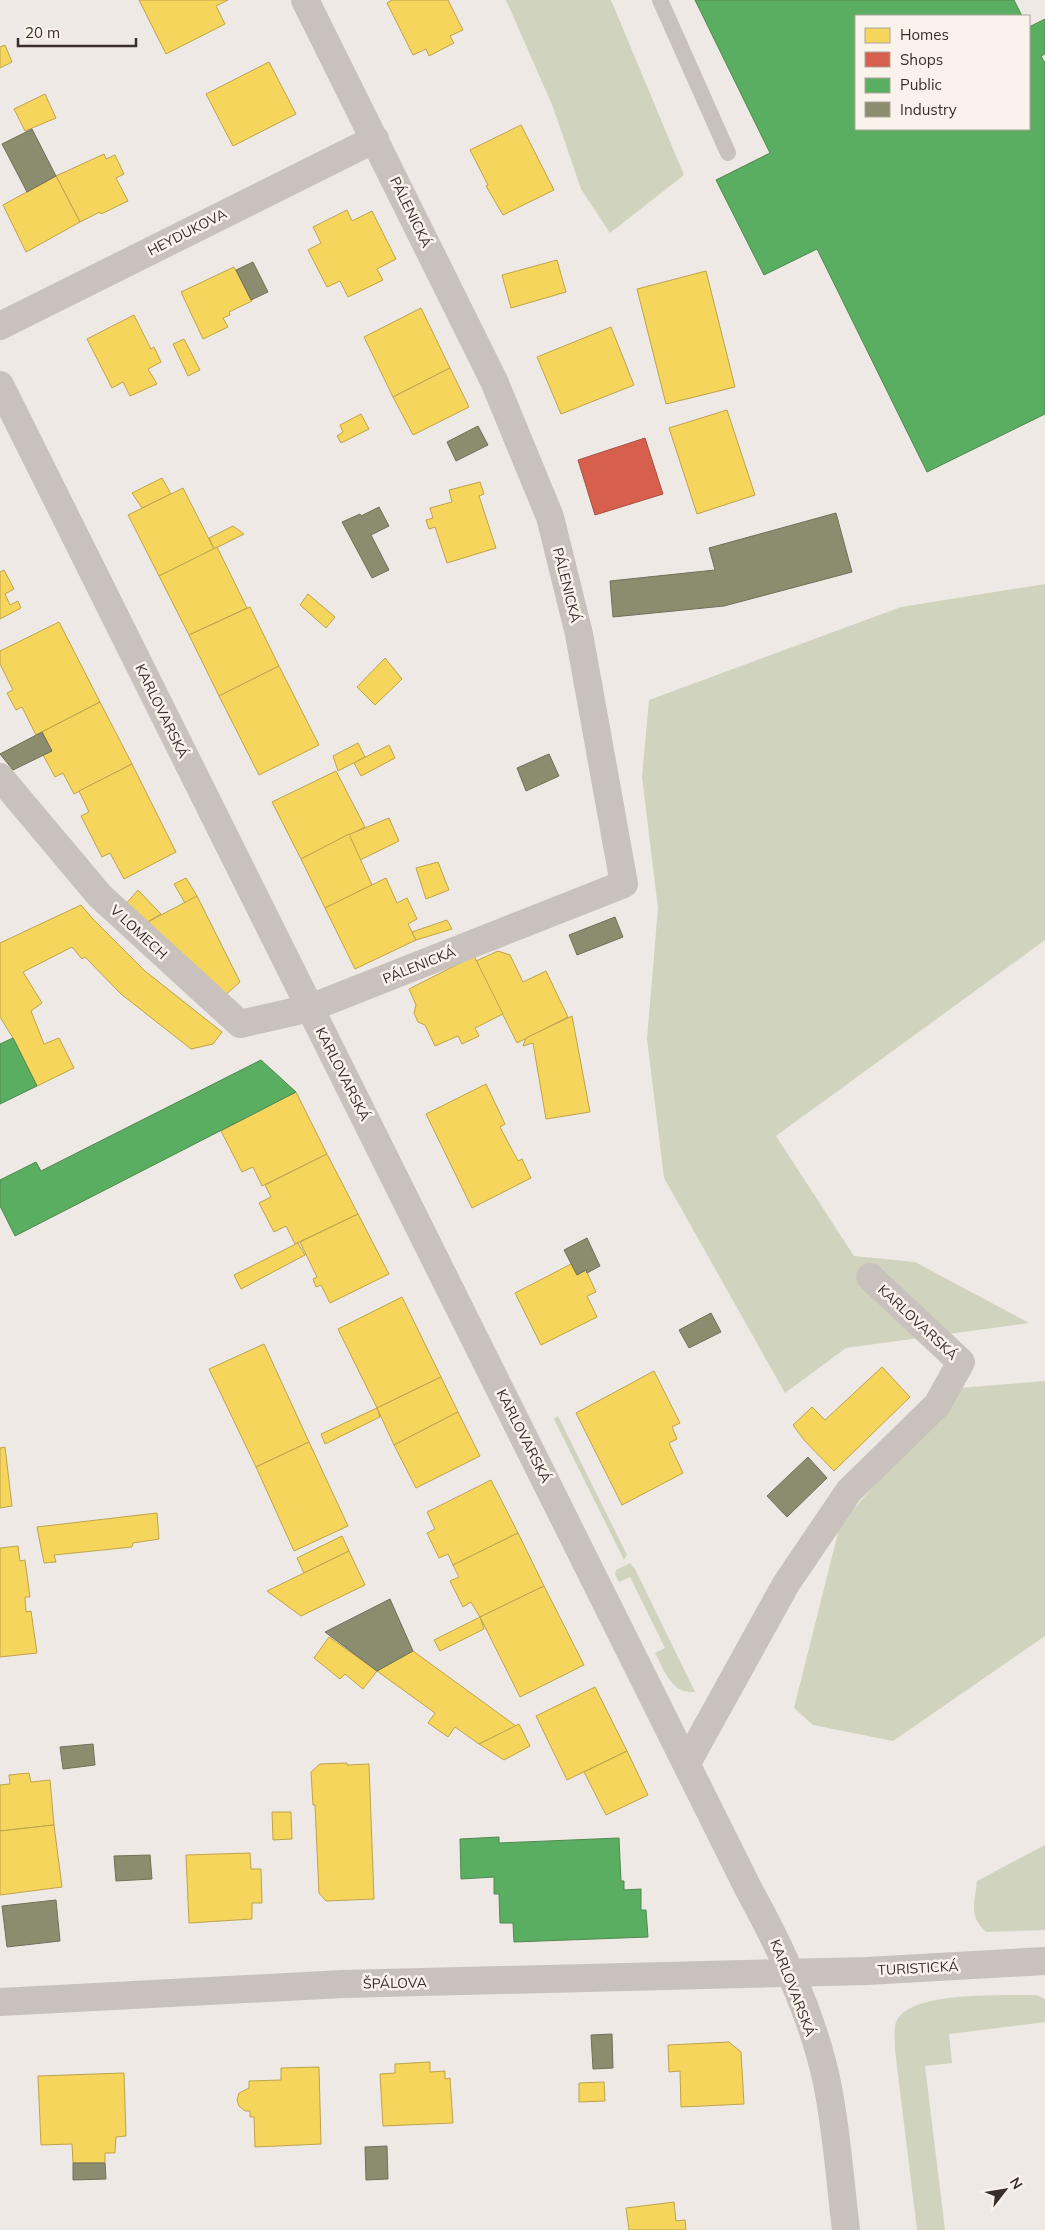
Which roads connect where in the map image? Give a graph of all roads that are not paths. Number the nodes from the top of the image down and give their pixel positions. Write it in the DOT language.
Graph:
graph roads {
  1 [pos="305,0"];
  2 [pos="660,0"];
  3 [pos="374,139"];
  4 [pos="728,153"];
  5 [pos="0,326"];
  6 [pos="0,384"];
  7 [pos="0,777"];
  8 [pos="310,1008"];
  9 [pos="870,1277"];
  10 [pos="687,1763"];
  11 [pos="1045,1961"];
  12 [pos="790,1973"];
  13 [pos="0,2002"];
  14 [pos="846,2230"];
  1 -- 3 [label="street, PÁLENICKÁ"];
  2 -- 4 [label="lane"];
  3 -- 5 [label="street, HEYDUKOVA"];
  3 -- 8 [label="street, PÁLENICKÁ"];
  6 -- 8 [label="street, KARLOVARSKÁ"];
  7 -- 8 [label="street, V LOMECH"];
  8 -- 10 [label="street, KARLOVARSKÁ"];
  9 -- 10 [label="street, KARLOVARSKÁ"];
  10 -- 12 [label="street, KARLOVARSKÁ"];
  11 -- 12 [label="street, TURISTICKÁ"];
  12 -- 13 [label="street, ŠPÁLOVA"];
  12 -- 14 [label="street, KARLOVARSKÁ"];
}
